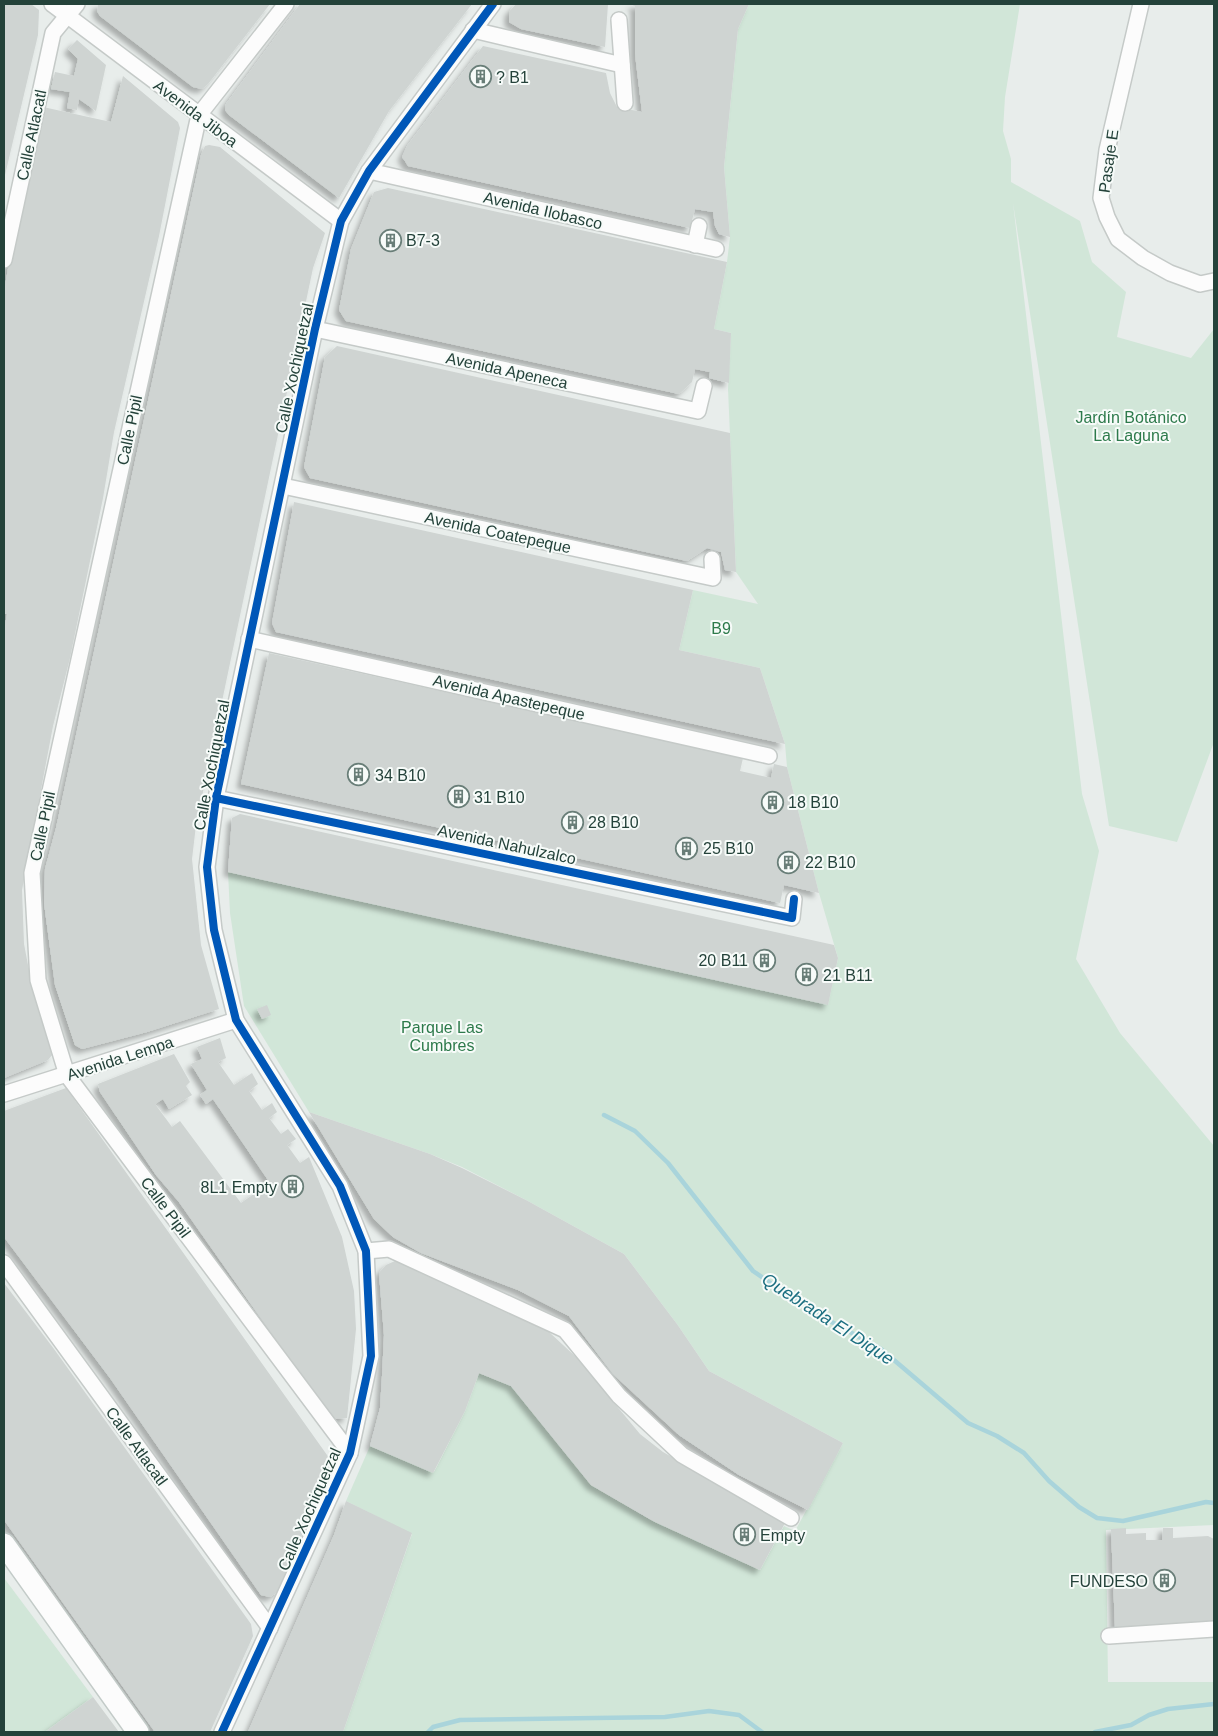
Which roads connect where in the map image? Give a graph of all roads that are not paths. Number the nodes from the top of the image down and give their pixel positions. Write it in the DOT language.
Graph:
graph roads {
  1 [pos="52,4"];
  2 [pos="77,4"];
  3 [pos="286,4"];
  4 [pos="493,4"];
  5 [pos="1140,4"];
  6 [pos="67,16"];
  7 [pos="619,20"];
  8 [pos="473,30"];
  9 [pos="622,65"];
  10 [pos="625,104"];
  11 [pos="199,115"];
  12 [pos="369,171"];
  13 [pos="341,221"];
  14 [pos="699,226"];
  15 [pos="696,245"];
  16 [pos="716,249"];
  17 [pos="4,260"];
  18 [pos="1214,281"];
  19 [pos="315,329"];
  20 [pos="704,386"];
  21 [pos="283,486"];
  22 [pos="712,559"];
  23 [pos="249,639"];
  24 [pos="769,756"];
  25 [pos="216,798"];
  26 [pos="794,899"];
  27 [pos="236,1020"];
  28 [pos="67,1075"];
  29 [pos="4,1094"];
  30 [pos="366,1251"];
  31 [pos="4,1263"];
  32 [pos="350,1453"];
  33 [pos="791,1518"];
  34 [pos="4,1544"];
  35 [pos="270,1628"];
  36 [pos="1214,1629"];
  37 [pos="1109,1636"];
  38 [pos="138,1732"];
  39 [pos="222,1732"];
  1 -- 6 [label="street, Avenida Jiboa"];
  2 -- 6 [label="street, Calle Atlacatl"];
  3 -- 11 [label="street"];
  4 -- 8 [label="street, Calle Xochiquetzal"];
  5 -- 18 [label="street, Pasaje E"];
  6 -- 11 [label="street, Avenida Jiboa"];
  6 -- 17 [label="street, Calle Atlacatl"];
  7 -- 9 [label="street"];
  8 -- 9 [label="street"];
  8 -- 12 [label="street, Calle Xochiquetzal"];
  9 -- 10 [label="street"];
  11 -- 13 [label="street, Avenida Jiboa"];
  11 -- 28 [label="street, Calle Pipil"];
  12 -- 13 [label="street, Calle Xochiquetzal"];
  12 -- 15 [label="street, Avenida Ilobasco"];
  13 -- 19 [label="street, Calle Xochiquetzal"];
  14 -- 15 [label="street"];
  15 -- 16 [label="street, Avenida Ilobasco"];
  19 -- 20 [label="street, Avenida Apeneca"];
  19 -- 21 [label="street, Calle Xochiquetzal"];
  21 -- 22 [label="street, Avenida Coatepeque"];
  21 -- 23 [label="street, Calle Xochiquetzal"];
  23 -- 24 [label="street, Avenida Apastepeque"];
  23 -- 25 [label="street, Calle Xochiquetzal"];
  25 -- 26 [label="street, Avenida Nahulzalco"];
  25 -- 27 [label="street, Calle Xochiquetzal"];
  27 -- 28 [label="street, Avenida Lempa"];
  27 -- 30 [label="street, Calle Xochiquetzal"];
  28 -- 29 [label="street, Avenida Lempa"];
  28 -- 32 [label="street, Calle Pipil"];
  30 -- 32 [label="street, Calle Xochiquetzal"];
  30 -- 33 [label="street"];
  31 -- 35 [label="street, Calle Atlacatl"];
  32 -- 35 [label="street, Calle Xochiquetzal"];
  34 -- 38 [label="main road"];
  35 -- 39 [label="street, Calle Xochiquetzal"];
  36 -- 37 [label="street"];
}
